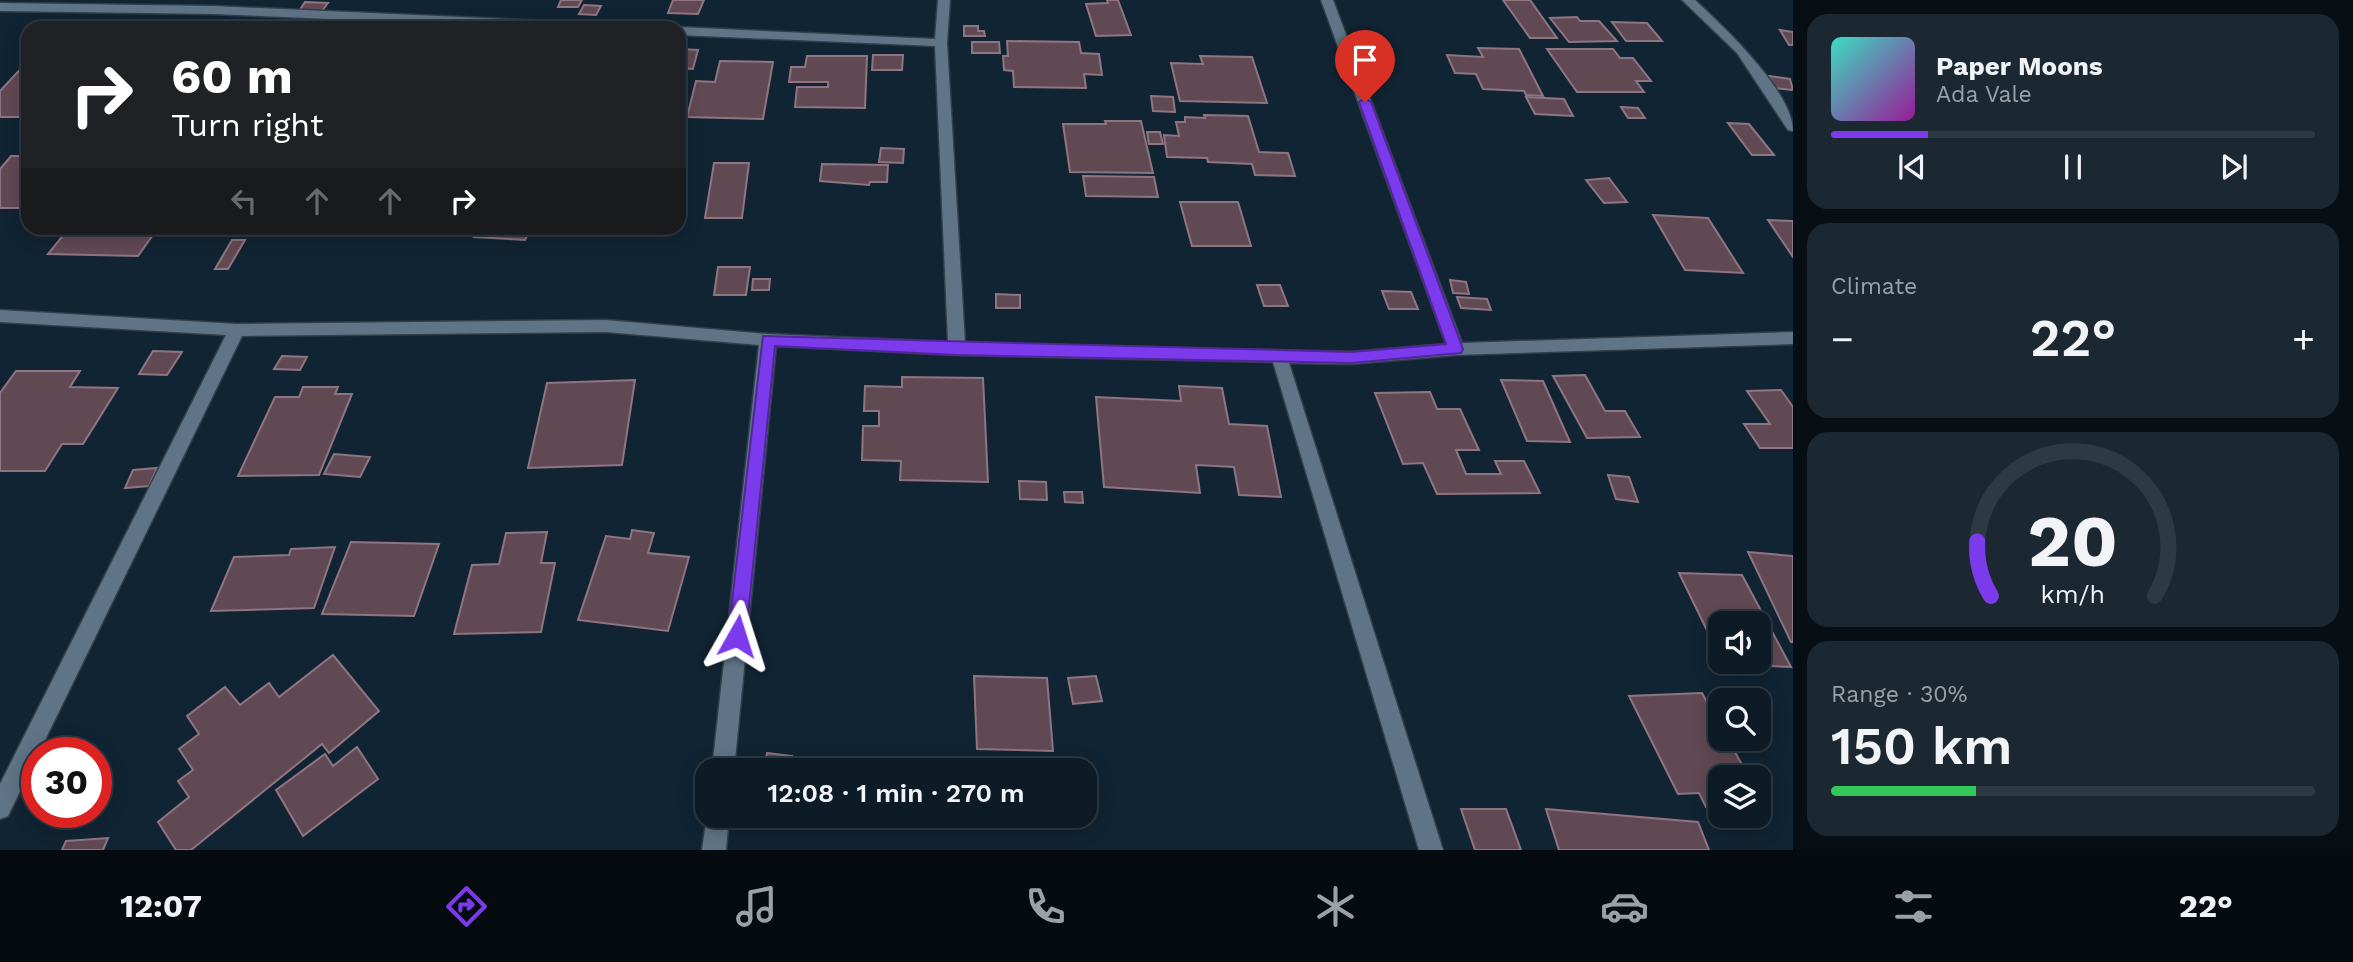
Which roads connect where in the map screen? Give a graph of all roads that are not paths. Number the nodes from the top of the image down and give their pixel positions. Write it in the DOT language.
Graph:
graph roads {
  1 [pos="944,0"];
  2 [pos="1327,0"];
  3 [pos="1688,0"];
  4 [pos="0,7"];
  5 [pos="458,21"];
  6 [pos="686,31"];
  7 [pos="941,43"];
  8 [pos="1793,127"];
  9 [pos="0,316"];
  10 [pos="237,330"];
  11 [pos="1793,338"];
  12 [pos="768,340"];
  13 [pos="957,349"];
  14 [pos="1456,349"];
  15 [pos="1279,356"];
  16 [pos="724,758"];
  17 [pos="0,807"];
  18 [pos="717,828"];
  19 [pos="715,850"];
  20 [pos="1431,850"];
  1 -- 7 [label="street"];
  2 -- 14 [label="street"];
  3 -- 8 [label="street"];
  4 -- 5 [label="street"];
  6 -- 7 [label="street"];
  7 -- 13 [label="street"];
  9 -- 10 [label="street"];
  10 -- 12 [label="street"];
  10 -- 17 [label="street"];
  11 -- 14 [label="street"];
  12 -- 13 [label="street"];
  12 -- 16 [label="street"];
  13 -- 15 [label="street"];
  14 -- 15 [label="street"];
  15 -- 20 [label="street"];
  18 -- 19 [label="street"];
}
